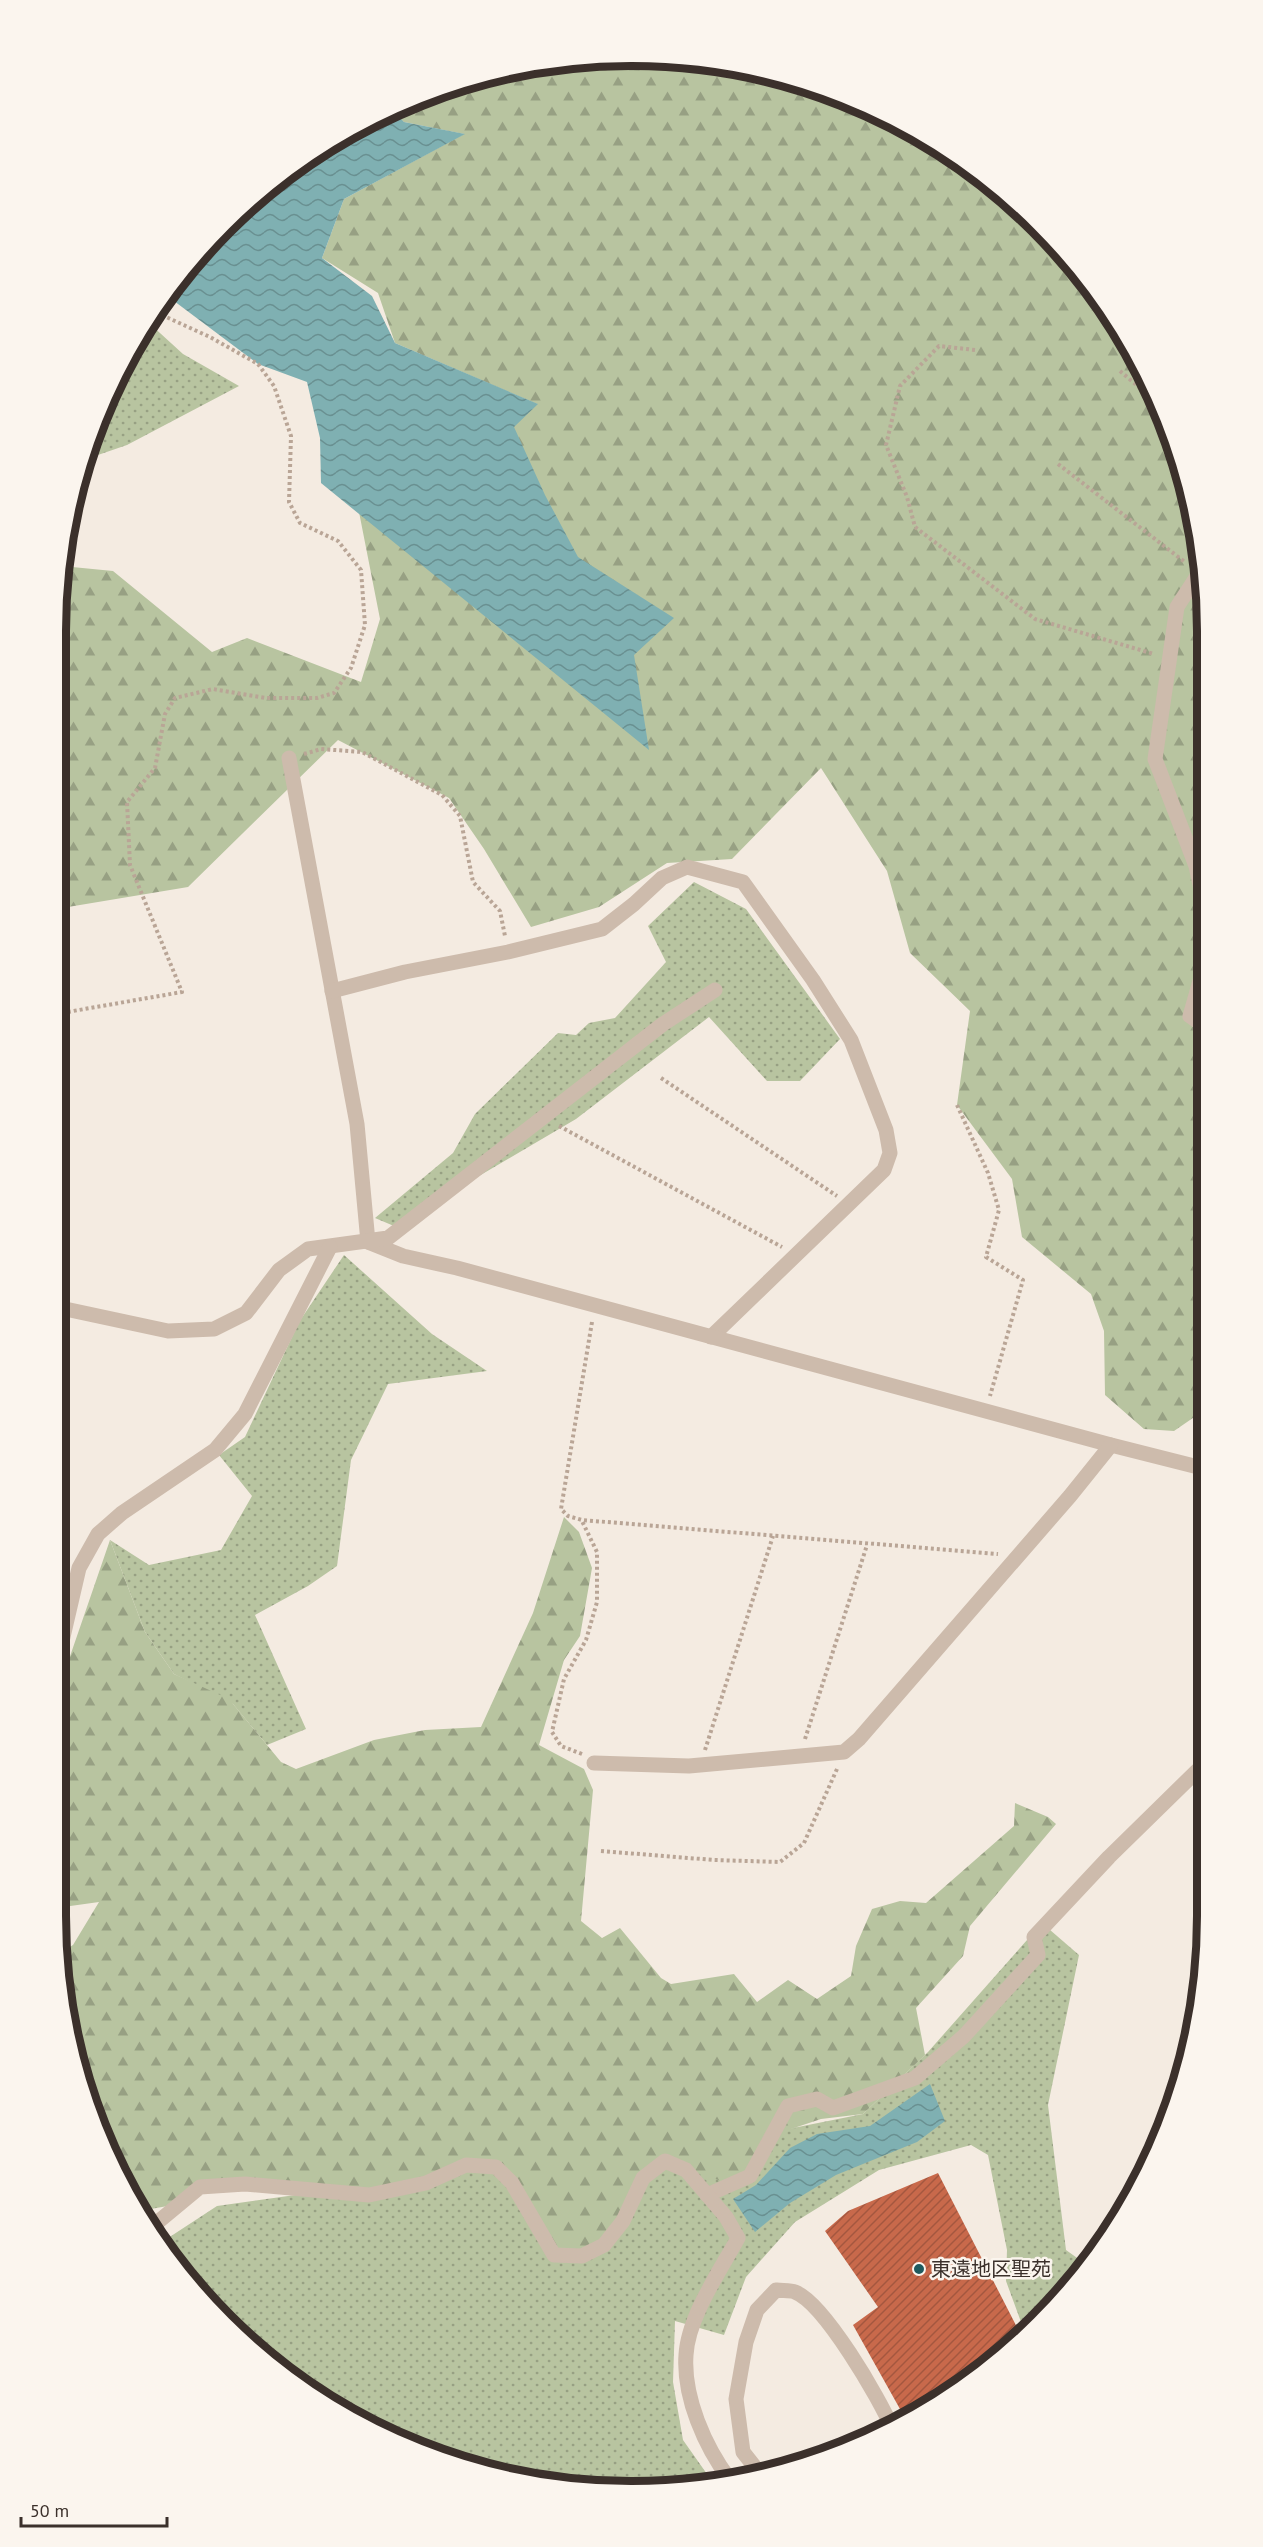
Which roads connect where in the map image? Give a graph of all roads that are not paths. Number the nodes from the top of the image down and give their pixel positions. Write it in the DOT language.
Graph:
graph roads {
  1 [pos="1194,580"];
  2 [pos="289,758"];
  3 [pos="1197,871"];
  4 [pos="715,990"];
  5 [pos="332,991"];
  6 [pos="1197,992"];
  7 [pos="1197,1021"];
  8 [pos="368,1242"];
  9 [pos="330,1247"];
  10 [pos="66,1309"];
  11 [pos="711,1337"];
  12 [pos="1111,1445"];
  13 [pos="1197,1466"];
  14 [pos="66,1624"];
  15 [pos="594,1763"];
  16 [pos="1197,1771"];
  17 [pos="707,2196"];
  18 [pos="157,2223"];
  19 [pos="887,2420"];
  20 [pos="755,2467"];
  21 [pos="724,2473"];
  1 -- 3 [label="street"];
  2 -- 5 [label="street"];
  4 -- 8 [label="street"];
  5 -- 8 [label="street"];
  5 -- 11 [label="street"];
  6 -- 7 [label="street"];
  8 -- 9 [label="street"];
  8 -- 11 [label="street"];
  9 -- 10 [label="street"];
  9 -- 14 [label="street"];
  11 -- 12 [label="street"];
  12 -- 13 [label="street"];
  12 -- 15 [label="street"];
  16 -- 17 [label="street"];
  17 -- 18 [label="street"];
  17 -- 21 [label="street"];
  19 -- 20 [label="street"];
}
